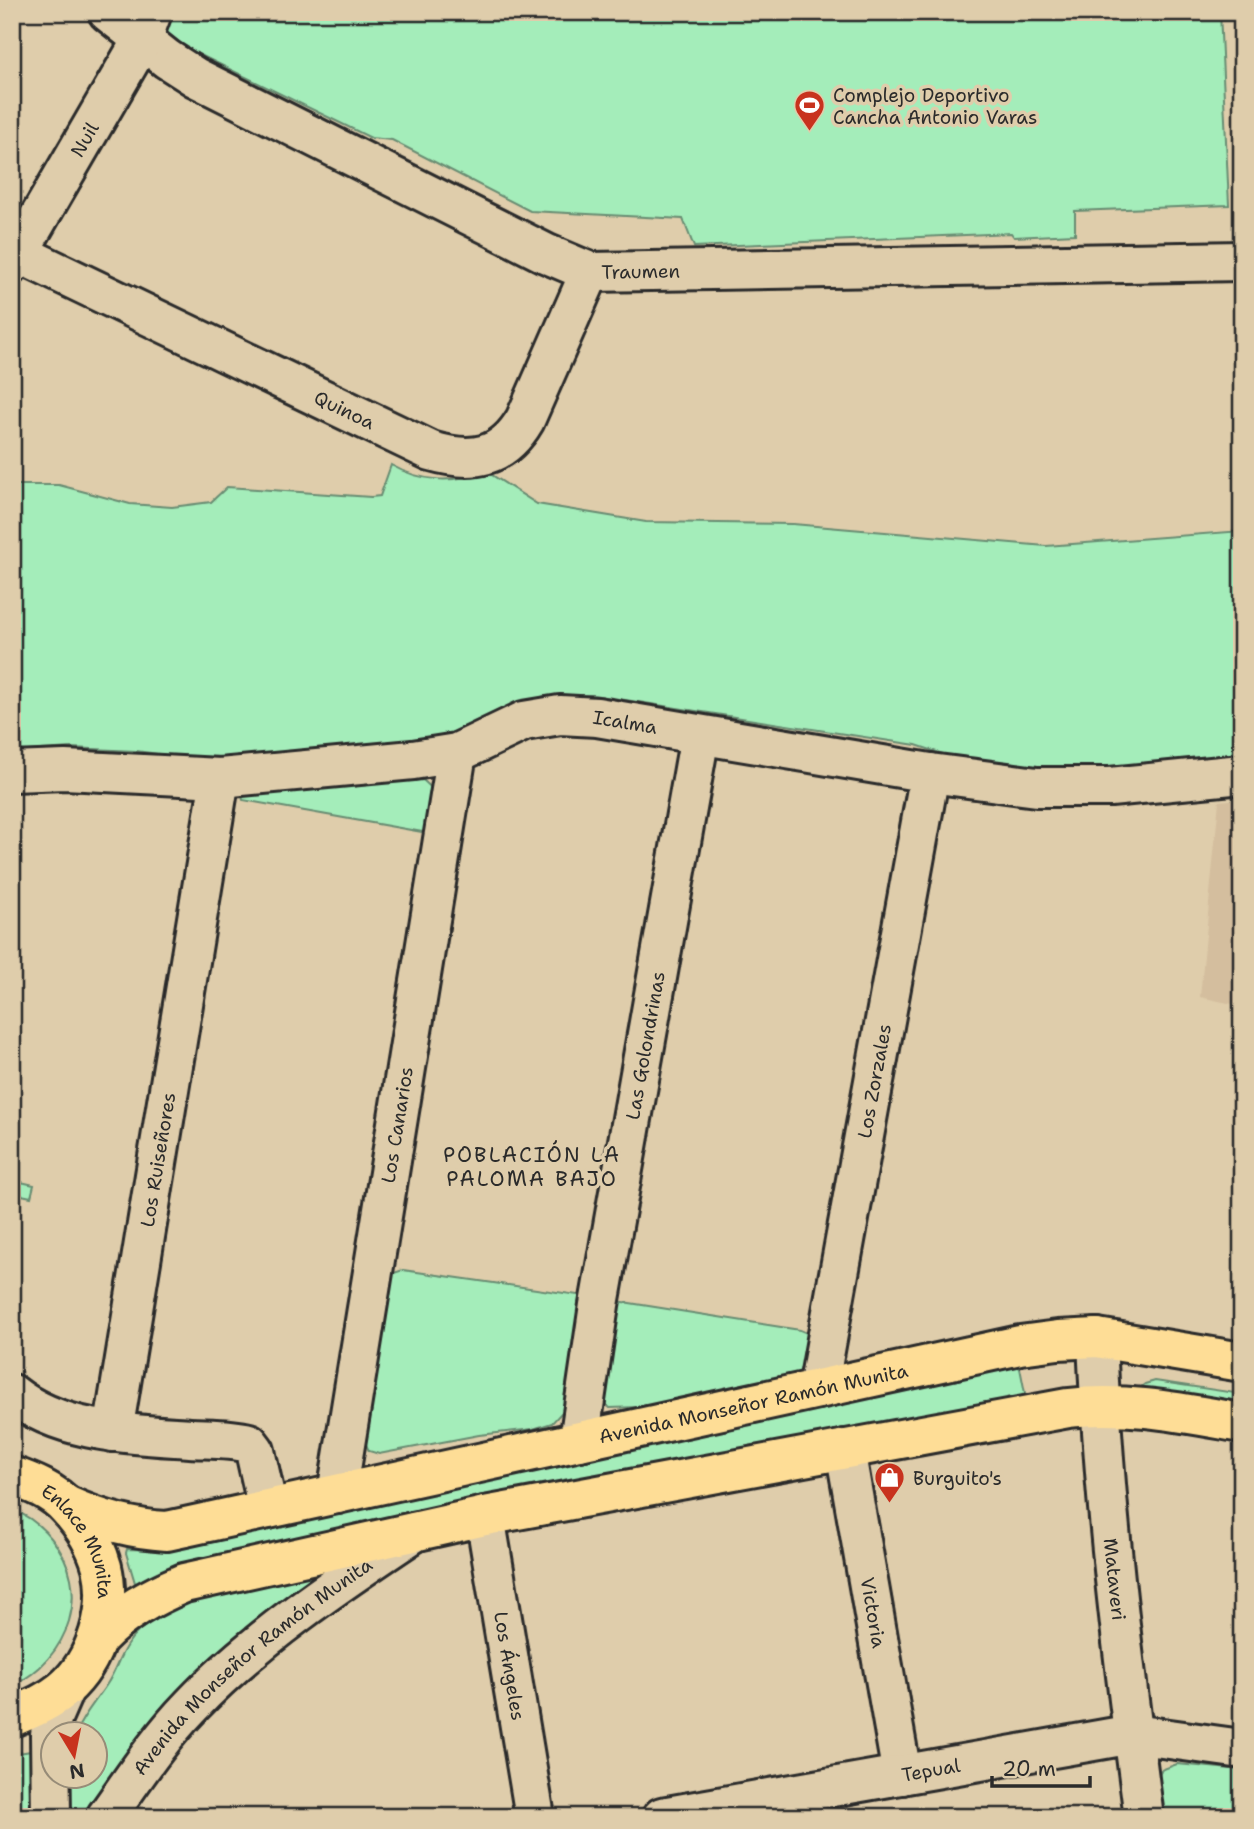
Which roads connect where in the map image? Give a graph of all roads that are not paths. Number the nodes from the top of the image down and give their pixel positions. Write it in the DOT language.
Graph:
graph roads {
  1 [pos="108,12"];
  2 [pos="147,26"];
  3 [pos="15,256"];
  4 [pos="1242,261"];
  5 [pos="590,272"];
  6 [pos="700,735"];
  7 [pos="457,753"];
  8 [pos="12,772"];
  9 [pos="930,773"];
  10 [pos="1242,774"];
  11 [pos="220,778"];
  12 [pos="1097,1338"];
  13 [pos="1242,1362"];
  14 [pos="818,1389"];
  15 [pos="12,1394"];
  16 [pos="1101,1406"];
  17 [pos="1242,1423"];
  18 [pos="113,1432"];
  19 [pos="579,1441"];
  20 [pos="845,1449"];
  21 [pos="12,1476"];
  22 [pos="337,1494"];
  23 [pos="66,1505"];
  24 [pos="268,1510"];
  25 [pos="485,1516"];
  26 [pos="415,1532"];
  27 [pos="98,1638"];
  28 [pos="65,1688"];
  29 [pos="12,1717"];
  30 [pos="1133,1734"];
  31 [pos="1242,1749"];
  32 [pos="902,1775"];
  33 [pos="51,1817"];
  34 [pos="106,1817"];
  35 [pos="535,1817"];
  36 [pos="662,1817"];
  37 [pos="1144,1817"];
  1 -- 2 [label="street, Traumen"];
  2 -- 3 [label="street, Nuil"];
  2 -- 5 [label="street, Traumen"];
  3 -- 5 [label="street, Quinoa"];
  4 -- 5 [label="street, Traumen"];
  6 -- 7 [label="street, Icalma"];
  6 -- 9 [label="street, Icalma"];
  6 -- 19 [label="street, Las Golondrinas"];
  7 -- 11 [label="street, Icalma"];
  7 -- 22 [label="street, Los Canarios"];
  8 -- 11 [label="street, Icalma"];
  9 -- 10 [label="street, Icalma"];
  9 -- 14 [label="street, Los Zorzales"];
  11 -- 18 [label="street, Los Ruiseñores"];
  12 -- 13 [label="main road, Avenida Monseñor Ramón Munita"];
  12 -- 14 [label="main road, Avenida Monseñor Ramón Munita"];
  12 -- 16 [label="street, Mataveri"];
  14 -- 19 [label="main road, Avenida Monseñor Ramón Munita"];
  15 -- 18 [label="street"];
  16 -- 17 [label="main road, Avenida Monseñor Ramón Munita"];
  16 -- 20 [label="main road, Avenida Monseñor Ramón Munita"];
  16 -- 30 [label="street, Mataveri"];
  18 -- 24 [label="street"];
  19 -- 22 [label="main road, Avenida Monseñor Ramón Munita"];
  20 -- 25 [label="main road, Avenida Monseñor Ramón Munita"];
  20 -- 32 [label="street, Victoria"];
  21 -- 23 [label="main road, Enlace Munita"];
  22 -- 24 [label="main road, Avenida Monseñor Ramón Munita"];
  23 -- 24 [label="main road, Avenida Monseñor Ramón Munita"];
  23 -- 27 [label="main road, Enlace Munita"];
  25 -- 26 [label="main road, Avenida Monseñor Ramón Munita"];
  25 -- 35 [label="street, Los Ángeles"];
  26 -- 27 [label="main road, Avenida Monseñor Ramón Munita"];
  26 -- 34 [label="street, Avenida Monseñor Ramón Munita"];
  27 -- 28 [label="main road, Enlace Munita"];
  28 -- 29 [label="main road, Enlace Munita"];
  28 -- 33 [label="street"];
  30 -- 31 [label="street, Tepual"];
  30 -- 32 [label="street, Tepual"];
  30 -- 37 [label="street, Mataveri"];
  32 -- 36 [label="street, Tepual"];
}
